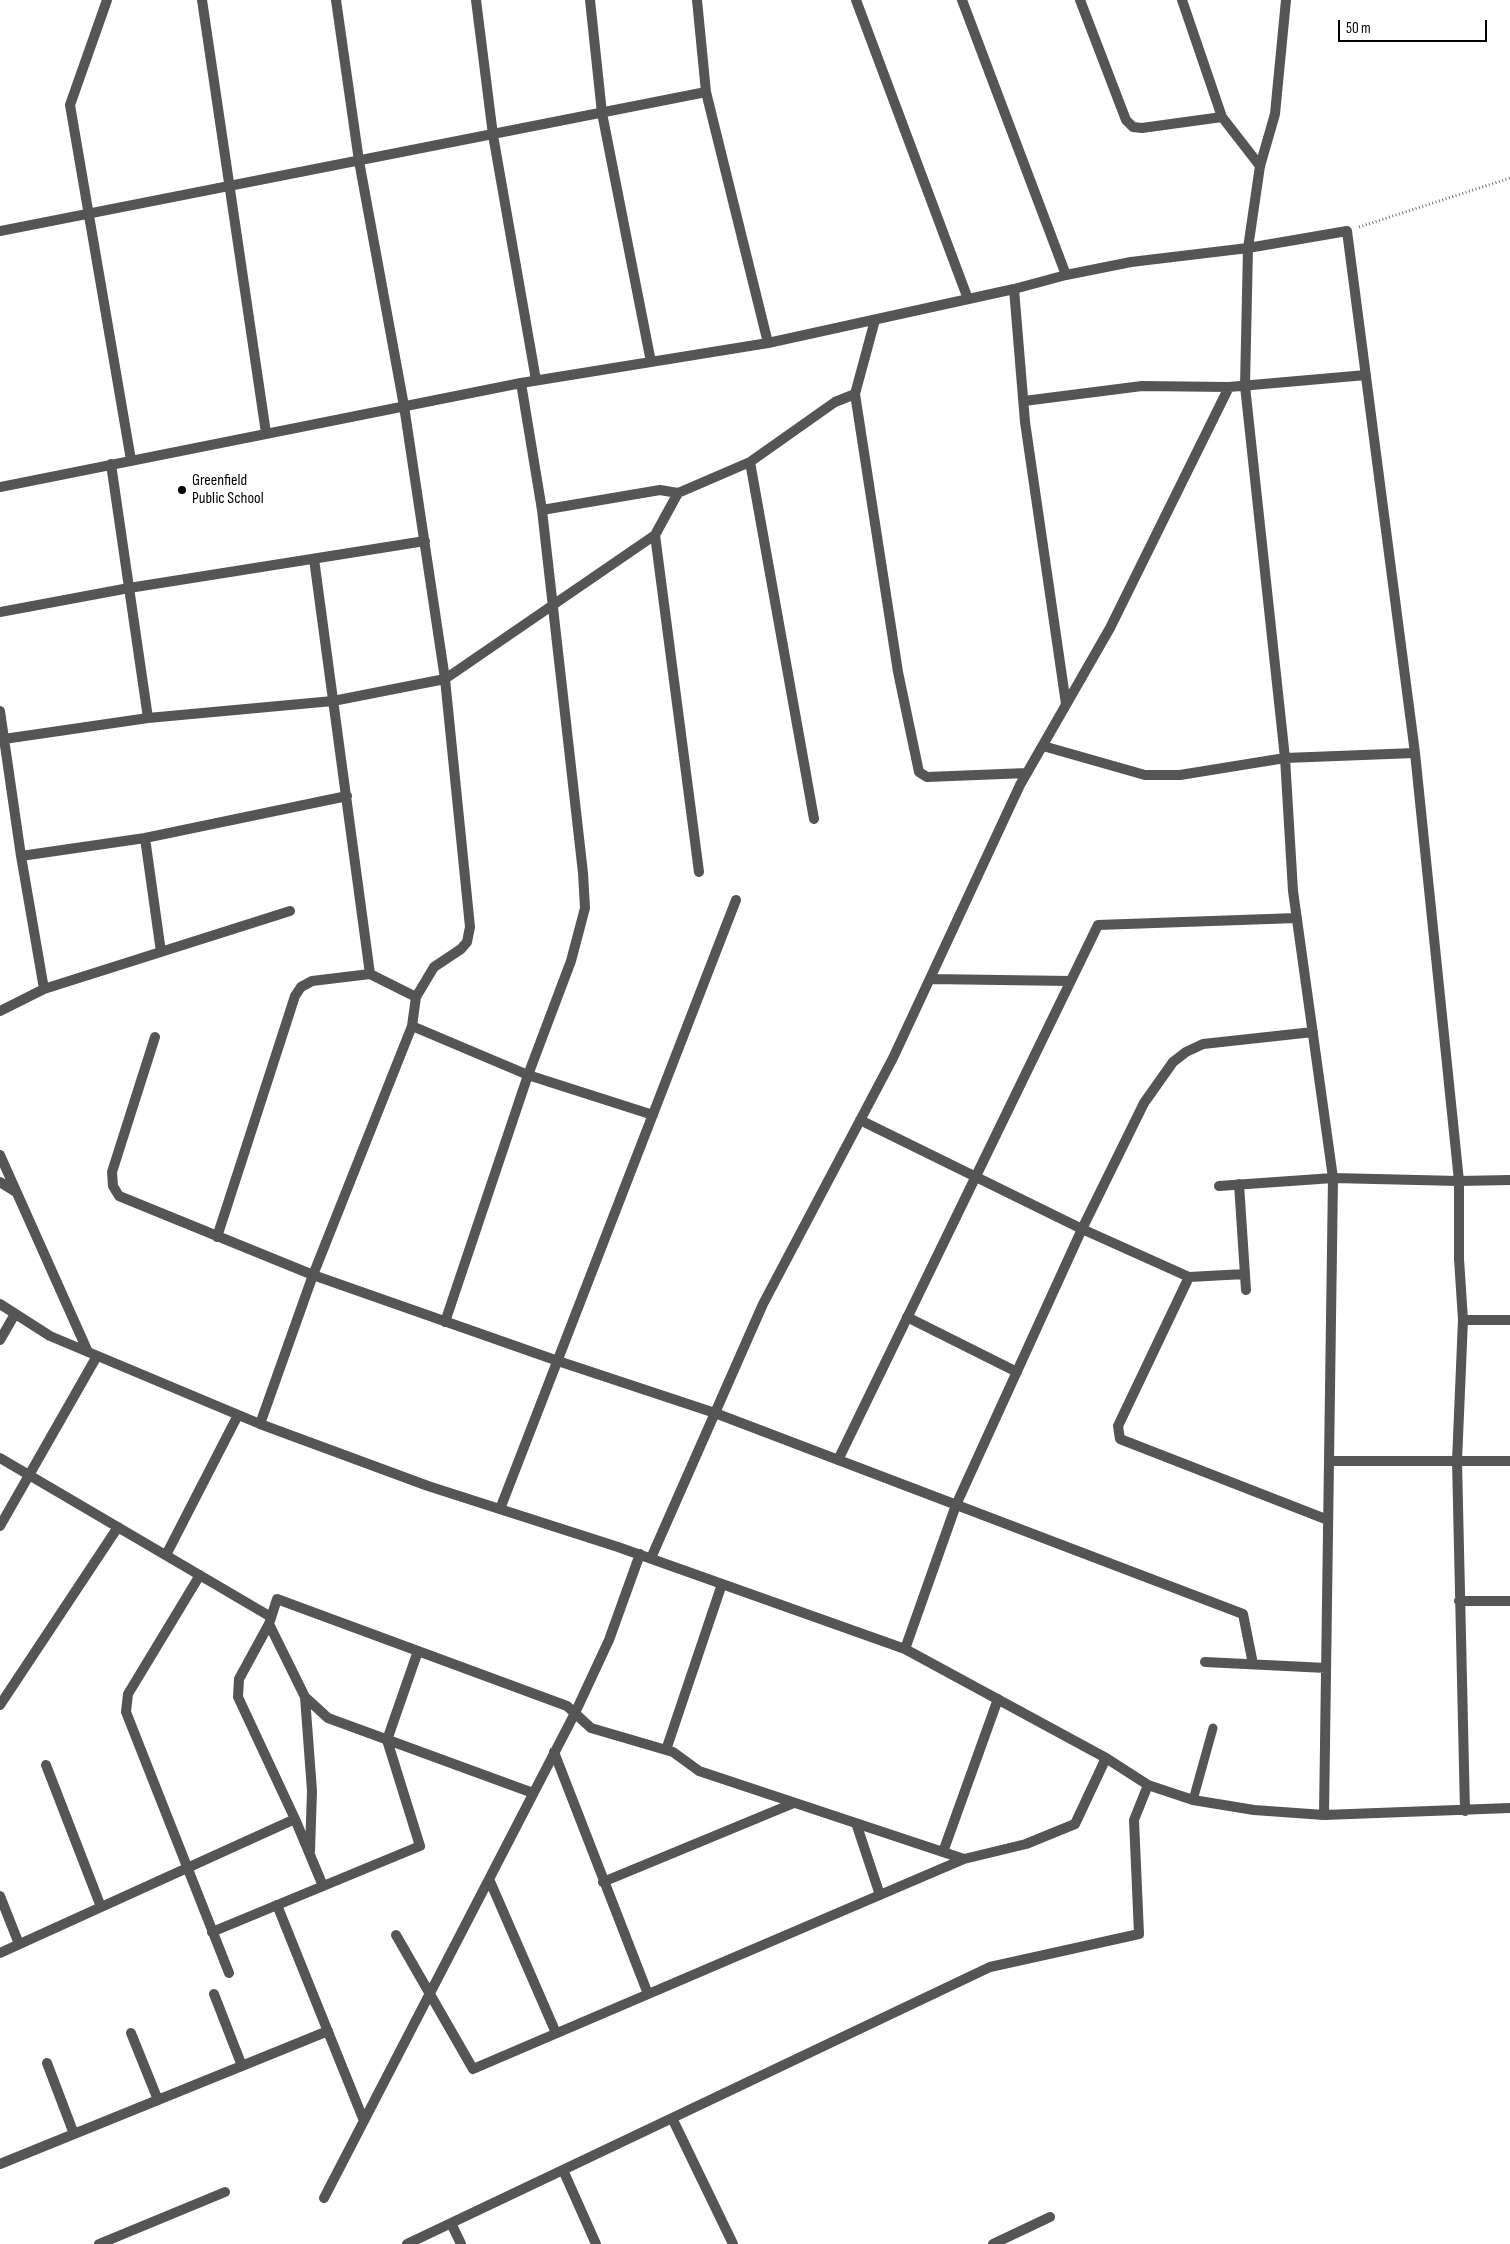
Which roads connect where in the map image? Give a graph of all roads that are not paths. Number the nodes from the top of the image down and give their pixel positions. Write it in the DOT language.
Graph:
graph roads {
  1 [pos="106,0"];
  2 [pos="202,0"];
  3 [pos="336,0"];
  4 [pos="476,0"];
  5 [pos="590,0"];
  6 [pos="697,0"];
  7 [pos="856,0"];
  8 [pos="962,0"];
  9 [pos="1080,0"];
  10 [pos="1182,0"];
  11 [pos="1280,0"];
  12 [pos="1286,0"];
  13 [pos="1285,14"];
  14 [pos="706,92"];
  15 [pos="602,113"];
  16 [pos="1222,117"];
  17 [pos="493,135"];
  18 [pos="359,161"];
  19 [pos="1260,166"];
  20 [pos="229,186"];
  21 [pos="88,213"];
  22 [pos="0,231"];
  23 [pos="1248,248"];
  24 [pos="1066,275"];
  25 [pos="1014,289"];
  26 [pos="968,299"];
  27 [pos="875,320"];
  28 [pos="768,344"];
  29 [pos="651,362"];
  30 [pos="1366,375"];
  31 [pos="536,380"];
  32 [pos="521,383"];
  33 [pos="1245,386"];
  34 [pos="1229,387"];
  35 [pos="855,394"];
  36 [pos="1024,401"];
  37 [pos="404,406"];
  38 [pos="266,433"];
  39 [pos="131,460"];
  40 [pos="750,462"];
  41 [pos="111,464"];
  42 [pos="0,487"];
  43 [pos="678,493"];
  44 [pos="542,510"];
  45 [pos="655,535"];
  46 [pos="425,541"];
  47 [pos="314,560"];
  48 [pos="129,588"];
  49 [pos="553,606"];
  50 [pos="0,612"];
  51 [pos="445,679"];
  52 [pos="333,701"];
  53 [pos="1066,704"];
  54 [pos="0,711"];
  55 [pos="148,718"];
  56 [pos="4,740"];
  57 [pos="1043,746"];
  58 [pos="1416,753"];
  59 [pos="1285,758"];
  60 [pos="1027,773"];
  61 [pos="347,796"];
  62 [pos="814,819"];
  63 [pos="145,838"];
  64 [pos="20,856"];
  65 [pos="699,872"];
  66 [pos="736,900"];
  67 [pos="290,911"];
  68 [pos="1297,918"];
  69 [pos="160,952"];
  70 [pos="370,974"];
  71 [pos="930,979"];
  72 [pos="1070,981"];
  73 [pos="44,989"];
  74 [pos="416,997"];
  75 [pos="0,1011"];
  76 [pos="412,1026"];
  77 [pos="1313,1032"];
  78 [pos="155,1037"];
  79 [pos="528,1075"];
  80 [pos="653,1115"];
  81 [pos="860,1120"];
  82 [pos="0,1155"];
  83 [pos="976,1177"];
  84 [pos="1333,1178"];
  85 [pos="1510,1180"];
  86 [pos="1459,1181"];
  87 [pos="0,1182"];
  88 [pos="1239,1184"];
  89 [pos="1219,1186"];
  90 [pos="16,1192"];
  91 [pos="1082,1229"];
  92 [pos="217,1237"];
  93 [pos="1245,1274"];
  94 [pos="313,1275"];
  95 [pos="1190,1277"];
  96 [pos="1246,1290"];
  97 [pos="0,1304"];
  98 [pos="15,1314"];
  99 [pos="907,1317"];
  100 [pos="1463,1320"];
  101 [pos="1510,1320"];
  102 [pos="445,1322"];
  103 [pos="0,1340"];
  104 [pos="92,1354"];
  105 [pos="558,1361"];
  106 [pos="1017,1372"];
  107 [pos="715,1414"];
  108 [pos="238,1415"];
  109 [pos="260,1424"];
  110 [pos="0,1458"];
  111 [pos="838,1460"];
  112 [pos="1329,1460"];
  113 [pos="1457,1461"];
  114 [pos="1510,1461"];
  115 [pos="29,1475"];
  116 [pos="956,1505"];
  117 [pos="500,1509"];
  118 [pos="1328,1520"];
  119 [pos="0,1526"];
  120 [pos="118,1527"];
  121 [pos="640,1554"];
  122 [pos="166,1556"];
  123 [pos="651,1558"];
  124 [pos="200,1576"];
  125 [pos="722,1584"];
  126 [pos="1459,1601"];
  127 [pos="1510,1601"];
  128 [pos="270,1621"];
  129 [pos="905,1649"];
  130 [pos="418,1651"];
  131 [pos="1204,1662"];
  132 [pos="1253,1664"];
  133 [pos="1326,1668"];
  134 [pos="305,1697"];
  135 [pos="998,1699"];
  136 [pos="0,1705"];
  137 [pos="575,1713"];
  138 [pos="1213,1728"];
  139 [pos="387,1740"];
  140 [pos="666,1750"];
  141 [pos="554,1752"];
  142 [pos="1106,1758"];
  143 [pos="46,1765"];
  144 [pos="1148,1785"];
  145 [pos="533,1793"];
  146 [pos="1193,1800"];
  147 [pos="794,1803"];
  148 [pos="1510,1808"];
  149 [pos="1465,1811"];
  150 [pos="1324,1816"];
  151 [pos="295,1819"];
  152 [pos="856,1823"];
  153 [pos="942,1852"];
  154 [pos="310,1854"];
  155 [pos="964,1859"];
  156 [pos="187,1868"];
  157 [pos="489,1879"];
  158 [pos="603,1882"];
  159 [pos="323,1886"];
  160 [pos="880,1895"];
  161 [pos="0,1896"];
  162 [pos="277,1905"];
  163 [pos="101,1907"];
  164 [pos="212,1932"];
  165 [pos="396,1935"];
  166 [pos="19,1944"];
  167 [pos="0,1952"];
  168 [pos="229,1973"];
  169 [pos="214,1994"];
  170 [pos="430,1994"];
  171 [pos="648,1994"];
  172 [pos="328,2031"];
  173 [pos="131,2033"];
  174 [pos="556,2033"];
  175 [pos="47,2063"];
  176 [pos="242,2066"];
  177 [pos="158,2100"];
  178 [pos="672,2118"];
  179 [pos="364,2121"];
  180 [pos="74,2134"];
  181 [pos="0,2164"];
  182 [pos="563,2170"];
  183 [pos="225,2192"];
  184 [pos="324,2198"];
  185 [pos="1050,2217"];
  186 [pos="451,2223"];
  187 [pos="99,2244"];
  188 [pos="407,2244"];
  189 [pos="461,2244"];
  190 [pos="596,2244"];
  191 [pos="732,2244"];
  192 [pos="992,2244"];
  1 -- 21 [label="street"];
  2 -- 20 [label="street"];
  3 -- 18 [label="street"];
  4 -- 17 [label="street"];
  5 -- 15 [label="street"];
  6 -- 14 [label="street"];
  7 -- 26 [label="street"];
  8 -- 24 [label="street"];
  9 -- 16 [label="street"];
  10 -- 16 [label="street"];
  11 -- 13 [label="street"];
  12 -- 13 [label="street"];
  13 -- 19 [label="street"];
  14 -- 15 [label="street"];
  14 -- 28 [label="street"];
  15 -- 17 [label="street"];
  15 -- 29 [label="street"];
  16 -- 19 [label="street"];
  17 -- 18 [label="street"];
  17 -- 31 [label="street"];
  18 -- 20 [label="street"];
  18 -- 37 [label="street"];
  19 -- 23 [label="street"];
  20 -- 21 [label="street"];
  20 -- 38 [label="street"];
  21 -- 22 [label="street"];
  21 -- 39 [label="street"];
  23 -- 24 [label="street"];
  23 -- 30 [label="street"];
  23 -- 33 [label="street"];
  24 -- 25 [label="street"];
  25 -- 26 [label="street"];
  25 -- 36 [label="street"];
  26 -- 27 [label="street"];
  27 -- 28 [label="street"];
  27 -- 35 [label="street"];
  28 -- 29 [label="street"];
  29 -- 31 [label="street"];
  30 -- 33 [label="street"];
  30 -- 58 [label="street"];
  31 -- 32 [label="street"];
  32 -- 37 [label="street"];
  32 -- 44 [label="street"];
  33 -- 34 [label="street"];
  33 -- 59 [label="street"];
  34 -- 36 [label="street"];
  34 -- 53 [label="street"];
  35 -- 40 [label="street"];
  35 -- 60 [label="street"];
  36 -- 53 [label="street"];
  37 -- 38 [label="street"];
  37 -- 46 [label="street"];
  38 -- 39 [label="street"];
  39 -- 41 [label="street"];
  40 -- 43 [label="street"];
  40 -- 62 [label="street"];
  41 -- 42 [label="street"];
  41 -- 48 [label="street"];
  43 -- 44 [label="street"];
  43 -- 45 [label="street"];
  44 -- 49 [label="street"];
  45 -- 49 [label="street"];
  45 -- 65 [label="street"];
  46 -- 47 [label="street"];
  46 -- 51 [label="street"];
  47 -- 48 [label="street"];
  47 -- 52 [label="street"];
  48 -- 50 [label="street"];
  48 -- 55 [label="street"];
  49 -- 51 [label="street"];
  49 -- 79 [label="street"];
  51 -- 52 [label="street"];
  51 -- 74 [label="street"];
  52 -- 55 [label="street"];
  52 -- 61 [label="street"];
  53 -- 57 [label="street"];
  54 -- 56 [label="street"];
  55 -- 56 [label="street"];
  56 -- 64 [label="street"];
  57 -- 59 [label="street"];
  57 -- 60 [label="street"];
  58 -- 59 [label="street"];
  58 -- 86 [label="street"];
  59 -- 68 [label="street"];
  60 -- 71 [label="street"];
  61 -- 63 [label="street"];
  61 -- 70 [label="street"];
  63 -- 64 [label="street"];
  63 -- 69 [label="street"];
  64 -- 73 [label="street"];
  66 -- 80 [label="street"];
  67 -- 69 [label="street"];
  68 -- 72 [label="street"];
  68 -- 77 [label="street"];
  69 -- 73 [label="street"];
  70 -- 74 [label="street"];
  70 -- 92 [label="street"];
  71 -- 72 [label="street"];
  71 -- 81 [label="street"];
  72 -- 83 [label="street"];
  73 -- 75 [label="street"];
  74 -- 76 [label="street"];
  76 -- 79 [label="street"];
  76 -- 94 [label="street"];
  77 -- 84 [label="street"];
  77 -- 91 [label="street"];
  78 -- 92 [label="street"];
  79 -- 80 [label="street"];
  79 -- 102 [label="street"];
  80 -- 105 [label="street"];
  81 -- 83 [label="street"];
  81 -- 107 [label="street"];
  82 -- 90 [label="street"];
  83 -- 91 [label="street"];
  83 -- 99 [label="street"];
  84 -- 86 [label="street"];
  84 -- 88 [label="street"];
  84 -- 112 [label="street"];
  85 -- 86 [label="street"];
  86 -- 100 [label="street"];
  87 -- 90 [label="street"];
  88 -- 89 [label="street"];
  88 -- 93 [label="street"];
  90 -- 104 [label="street"];
  91 -- 95 [label="street"];
  91 -- 106 [label="street"];
  92 -- 94 [label="street"];
  93 -- 95 [label="street"];
  93 -- 96 [label="street"];
  94 -- 102 [label="street"];
  94 -- 109 [label="street"];
  95 -- 118 [label="street"];
  97 -- 98 [label="street"];
  98 -- 103 [label="street"];
  98 -- 104 [label="street"];
  99 -- 106 [label="street"];
  99 -- 111 [label="street"];
  100 -- 101 [label="street"];
  100 -- 113 [label="street"];
  102 -- 105 [label="street"];
  104 -- 108 [label="street"];
  104 -- 115 [label="street"];
  105 -- 107 [label="street"];
  105 -- 117 [label="street"];
  106 -- 116 [label="street"];
  107 -- 111 [label="street"];
  107 -- 123 [label="street"];
  108 -- 109 [label="street"];
  108 -- 122 [label="street"];
  109 -- 117 [label="street"];
  110 -- 115 [label="street"];
  111 -- 116 [label="street"];
  112 -- 113 [label="street"];
  112 -- 118 [label="street"];
  113 -- 114 [label="street"];
  113 -- 126 [label="street"];
  115 -- 119 [label="street"];
  115 -- 120 [label="street"];
  116 -- 129 [label="street"];
  116 -- 132 [label="street"];
  117 -- 121 [label="street"];
  118 -- 133 [label="street"];
  120 -- 122 [label="street"];
  120 -- 136 [label="street"];
  121 -- 123 [label="street"];
  121 -- 137 [label="street"];
  122 -- 124 [label="street"];
  123 -- 125 [label="street"];
  124 -- 128 [label="street"];
  124 -- 156 [label="street"];
  125 -- 129 [label="street"];
  125 -- 140 [label="street"];
  126 -- 127 [label="street"];
  126 -- 149 [label="street"];
  128 -- 130 [label="street"];
  128 -- 134 [label="street"];
  128 -- 151 [label="street"];
  129 -- 135 [label="street"];
  130 -- 137 [label="street"];
  130 -- 139 [label="street"];
  131 -- 132 [label="street"];
  132 -- 133 [label="street"];
  133 -- 150 [label="street"];
  134 -- 139 [label="street"];
  134 -- 154 [label="street"];
  135 -- 142 [label="street"];
  135 -- 153 [label="street"];
  137 -- 140 [label="street"];
  137 -- 141 [label="street"];
  138 -- 146 [label="lane"];
  139 -- 145 [label="street"];
  139 -- 159 [label="street"];
  140 -- 147 [label="street"];
  141 -- 145 [label="street"];
  141 -- 158 [label="street"];
  142 -- 144 [label="street"];
  142 -- 155 [label="street"];
  143 -- 163 [label="street"];
  144 -- 146 [label="street"];
  144 -- 178 [label="street"];
  145 -- 157 [label="street"];
  146 -- 150 [label="street"];
  147 -- 152 [label="street"];
  147 -- 158 [label="street"];
  148 -- 149 [label="street"];
  149 -- 150 [label="street"];
  151 -- 154 [label="street"];
  151 -- 156 [label="street"];
  152 -- 153 [label="street"];
  152 -- 160 [label="street"];
  153 -- 155 [label="street"];
  154 -- 159 [label="street"];
  155 -- 160 [label="street"];
  156 -- 163 [label="street"];
  156 -- 164 [label="street"];
  157 -- 170 [label="street"];
  157 -- 174 [label="street"];
  158 -- 171 [label="street"];
  159 -- 162 [label="street"];
  160 -- 171 [label="street"];
  161 -- 166 [label="street"];
  162 -- 164 [label="street"];
  162 -- 172 [label="street"];
  163 -- 166 [label="street"];
  164 -- 168 [label="street"];
  165 -- 170 [label="street"];
  166 -- 167 [label="street"];
  169 -- 176 [label="street"];
  170 -- 174 [label="street"];
  170 -- 179 [label="street"];
  171 -- 174 [label="street"];
  172 -- 176 [label="street"];
  172 -- 179 [label="street"];
  173 -- 177 [label="street"];
  175 -- 180 [label="street"];
  176 -- 177 [label="street"];
  177 -- 180 [label="street"];
  178 -- 182 [label="street"];
  178 -- 191 [label="street"];
  179 -- 184 [label="street"];
  180 -- 181 [label="street"];
  182 -- 186 [label="street"];
  182 -- 190 [label="street"];
  183 -- 187 [label="street"];
  185 -- 192 [label="street"];
  186 -- 188 [label="street"];
  186 -- 189 [label="street"];
}
